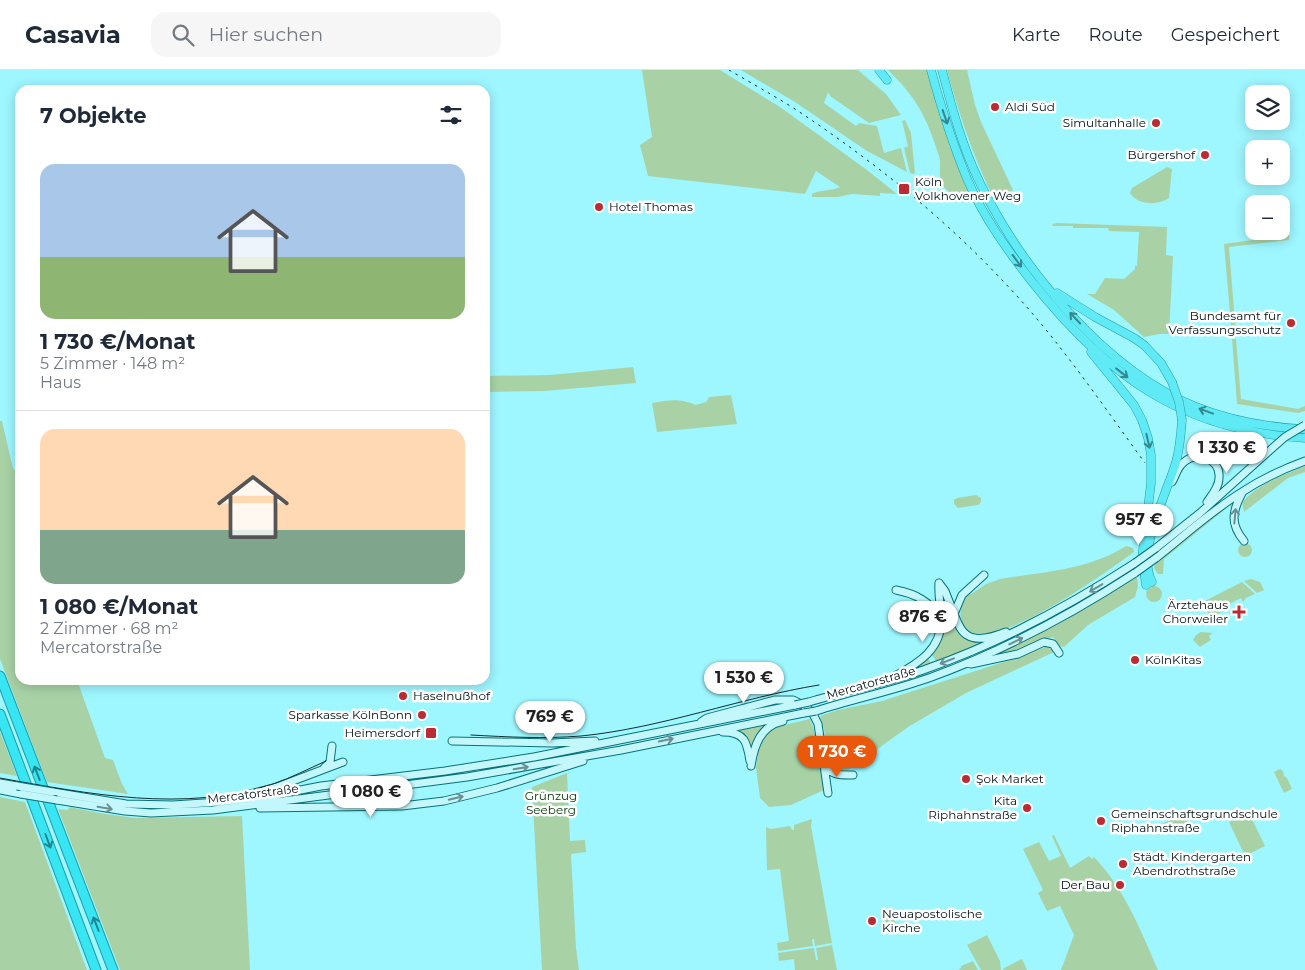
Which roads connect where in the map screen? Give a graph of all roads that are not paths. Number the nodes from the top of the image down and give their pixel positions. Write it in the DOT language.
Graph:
graph roads {
  1 [pos="879,70"];
  2 [pos="931,70"];
  3 [pos="942,70"];
  4 [pos="887,80"];
  5 [pos="1039,277"];
  6 [pos="1073,329"];
  7 [pos="1305,425"];
  8 [pos="1305,429"];
  9 [pos="1305,438"];
  10 [pos="1305,461"];
  11 [pos="1244,490"];
  12 [pos="1161,504"];
  13 [pos="1200,513"];
  14 [pos="1244,540"];
  15 [pos="984,574"];
  16 [pos="896,590"];
  17 [pos="1055,611"];
  18 [pos="954,614"];
  19 [pos="941,618"];
  20 [pos="1059,653"];
  21 [pos="956,668"];
  22 [pos="0,676"];
  23 [pos="876,685"];
  24 [pos="0,714"];
  25 [pos="804,714"];
  26 [pos="697,725"];
  27 [pos="710,731"];
  28 [pos="455,734"];
  29 [pos="613,740"];
  30 [pos="452,741"];
  31 [pos="472,742"];
  32 [pos="332,746"];
  33 [pos="622,750"];
  34 [pos="343,762"];
  35 [pos="825,766"];
  36 [pos="319,770"];
  37 [pos="854,775"];
  38 [pos="0,783"];
  39 [pos="0,790"];
  40 [pos="828,793"];
  41 [pos="183,805"];
  42 [pos="228,808"];
  43 [pos="96,970"];
  44 [pos="113,970"];
  1 -- 4 [label="highway"];
  2 -- 6 [label="highway, one-way"];
  3 -- 5 [label="highway"];
  8 -- 5 [label="highway, one-way"];
  5 -- 12 [label="highway, bridge"];
  6 -- 9 [label="highway, one-way"];
  6 -- 12 [label="highway, one-way"];
  7 -- 13 [label="main road, bridge"];
  10 -- 11 [label="main road, Mercatorstraße"];
  14 -- 11 [label="main road, one-way"];
  21 -- 11 [label="main road, Mercatorstraße, one-way, bridge"];
  12 -- 13 [label="main road"];
  13 -- 17 [label="main road, Mercatorstraße, one-way, bridge"];
  15 -- 18 [label="main road"];
  16 -- 19 [label="main road"];
  17 -- 18 [label="main road"];
  17 -- 23 [label="main road, Mercatorstraße, one-way"];
  18 -- 19 [label="main road"];
  19 -- 23 [label="main road"];
  20 -- 21 [label="main road"];
  21 -- 25 [label="main road, Mercatorstraße, bridge"];
  44 -- 22 [label="highway, one-way"];
  23 -- 26 [label="main road, Mercatorstraße, bridge"];
  24 -- 43 [label="highway, one-way"];
  25 -- 27 [label="main road, Mercatorstraße"];
  25 -- 27 [label="main road"];
  26 -- 29 [label="main road, Mercatorstraße"];
  26 -- 35 [label="main road"];
  33 -- 27 [label="main road, Mercatorstraße, one-way"];
  28 -- 31 [label="main road"];
  29 -- 31 [label="main road"];
  29 -- 41 [label="main road, Mercatorstraße"];
  30 -- 31 [label="main road"];
  32 -- 36 [label="main road"];
  42 -- 33 [label="main road, Mercatorstraße, one-way"];
  42 -- 33 [label="main road, one-way"];
  34 -- 36 [label="main road"];
  35 -- 37 [label="main road"];
  35 -- 40 [label="main road"];
  36 -- 41 [label="main road"];
  38 -- 41 [label="main road, Mercatorstraße, bridge"];
  39 -- 42 [label="main road, Mercatorstraße, one-way, bridge"];
}
